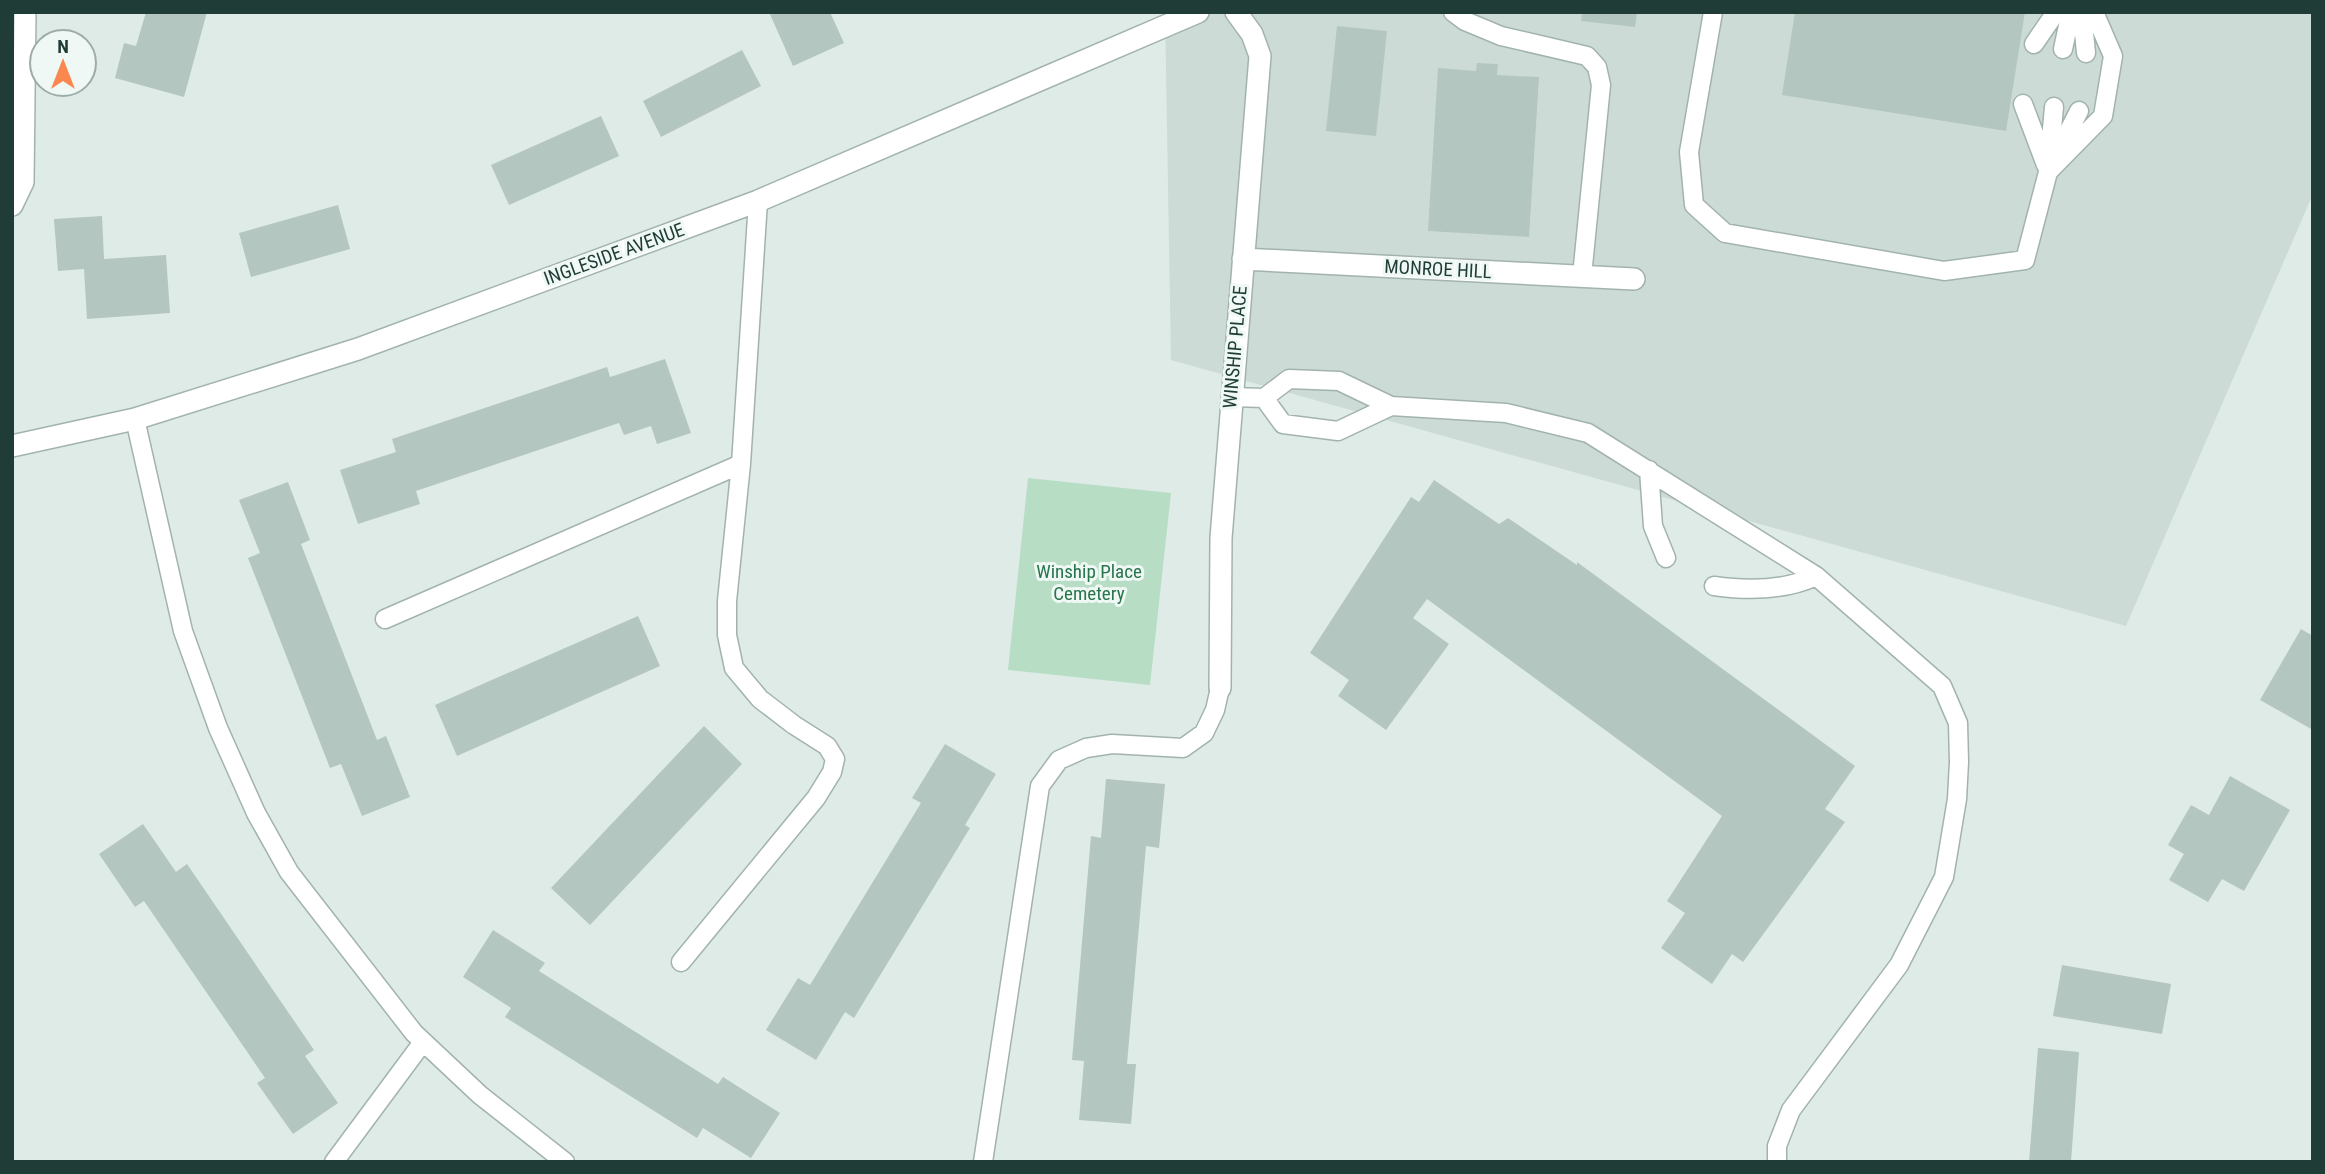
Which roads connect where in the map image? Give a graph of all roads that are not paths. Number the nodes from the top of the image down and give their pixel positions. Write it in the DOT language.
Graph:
graph roads {
  1 [pos="25,12"];
  2 [pos="1198,12"];
  3 [pos="1236,12"];
  4 [pos="1453,12"];
  5 [pos="1713,12"];
  6 [pos="2056,12"];
  7 [pos="2071,12"];
  8 [pos="2082,12"];
  9 [pos="2094,12"];
  10 [pos="2034,44"];
  11 [pos="2063,49"];
  12 [pos="2086,53"];
  13 [pos="2024,104"];
  14 [pos="2054,107"];
  15 [pos="2079,111"];
  16 [pos="2048,172"];
  17 [pos="758,201"];
  18 [pos="12,205"];
  19 [pos="1242,258"];
  20 [pos="1582,276"];
  21 [pos="1634,279"];
  22 [pos="1231,397"];
  23 [pos="1264,398"];
  24 [pos="1391,406"];
  25 [pos="135,418"];
  26 [pos="12,446"];
  27 [pos="741,464"];
  28 [pos="1649,471"];
  29 [pos="1666,558"];
  30 [pos="1816,576"];
  31 [pos="1714,586"];
  32 [pos="385,619"];
  33 [pos="1220,688"];
  34 [pos="681,962"];
  35 [pos="423,1042"];
  36 [pos="334,1162"];
  37 [pos="565,1162"];
  38 [pos="983,1162"];
  39 [pos="1777,1162"];
  1 -- 18 [label="street"];
  2 -- 17 [label="street, INGLESIDE AVENUE"];
  3 -- 19 [label="street, WINSHIP PLACE"];
  4 -- 20 [label="lane"];
  5 -- 16 [label="lane"];
  6 -- 10 [label="lane"];
  7 -- 11 [label="lane"];
  8 -- 12 [label="lane"];
  9 -- 16 [label="lane"];
  13 -- 16 [label="lane"];
  14 -- 16 [label="lane"];
  15 -- 16 [label="lane"];
  17 -- 25 [label="street, INGLESIDE AVENUE"];
  17 -- 27 [label="lane"];
  19 -- 20 [label="street, MONROE HILL"];
  19 -- 22 [label="street, WINSHIP PLACE"];
  20 -- 21 [label="street, MONROE HILL"];
  22 -- 23 [label="lane"];
  22 -- 33 [label="street, WINSHIP PLACE"];
  23 -- 24 [label="lane"];
  23 -- 24 [label="lane"];
  24 -- 28 [label="lane"];
  25 -- 26 [label="street, INGLESIDE AVENUE"];
  25 -- 35 [label="lane"];
  27 -- 32 [label="lane"];
  27 -- 34 [label="lane"];
  28 -- 29 [label="lane"];
  28 -- 30 [label="lane"];
  30 -- 31 [label="lane"];
  30 -- 39 [label="lane"];
  33 -- 38 [label="lane"];
  35 -- 36 [label="lane"];
  35 -- 37 [label="lane"];
}
